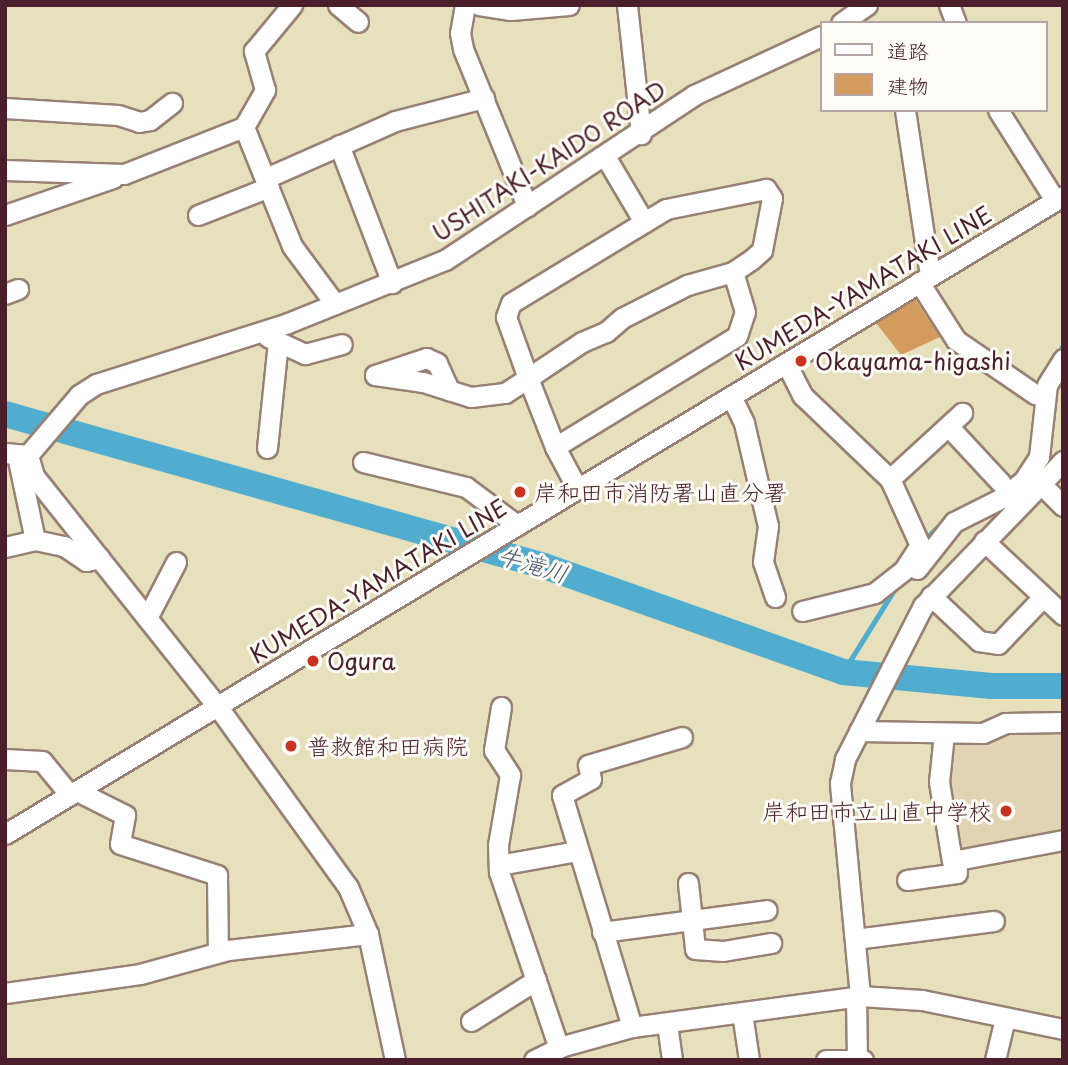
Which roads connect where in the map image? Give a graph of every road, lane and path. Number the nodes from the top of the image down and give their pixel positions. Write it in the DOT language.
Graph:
graph roads {
  1 [pos="292,5"];
  2 [pos="338,5"];
  3 [pos="465,5"];
  4 [pos="479,5"];
  5 [pos="569,5"];
  6 [pos="627,5"];
  7 [pos="866,12"];
  8 [pos="846,21"];
  9 [pos="358,22"];
  10 [pos="820,36"];
  11 [pos="484,98"];
  12 [pos="172,103"];
  13 [pos="5,108"];
  14 [pos="905,112"];
  15 [pos="999,112"];
  16 [pos="244,127"];
  17 [pos="641,134"];
  18 [pos="338,145"];
  19 [pos="605,156"];
  20 [pos="5,170"];
  21 [pos="124,174"];
  22 [pos="267,183"];
  23 [pos="1059,198"];
  24 [pos="527,206"];
  25 [pos="5,215"];
  26 [pos="198,215"];
  27 [pos="644,222"];
  28 [pos="733,272"];
  29 [pos="924,279"];
  30 [pos="392,283"];
  31 [pos="335,304"];
  32 [pos="259,332"];
  33 [pos="278,342"];
  34 [pos="342,344"];
  35 [pos="1063,359"];
  36 [pos="786,363"];
  37 [pos="528,378"];
  38 [pos="449,390"];
  39 [pos="1035,394"];
  40 [pos="731,396"];
  41 [pos="555,447"];
  42 [pos="267,448"];
  43 [pos="20,452"];
  44 [pos="1063,461"];
  45 [pos="363,463"];
  46 [pos="890,479"];
  47 [pos="1001,483"];
  48 [pos="1041,484"];
  49 [pos="578,488"];
  50 [pos="1063,506"];
  51 [pos="514,527"];
  52 [pos="35,540"];
  53 [pos="984,541"];
  54 [pos="5,547"];
  55 [pos="100,558"];
  56 [pos="176,562"];
  57 [pos="908,573"];
  58 [pos="932,594"];
  59 [pos="775,597"];
  60 [pos="1042,598"];
  61 [pos="802,611"];
  62 [pos="1063,615"];
  63 [pos="147,618"];
  64 [pos="501,706"];
  65 [pos="218,707"];
  66 [pos="1063,722"];
  67 [pos="859,731"];
  68 [pos="944,733"];
  69 [pos="682,737"];
  70 [pos="5,759"];
  71 [pos="74,793"];
  72 [pos="5,834"];
  73 [pos="1063,840"];
  74 [pos="577,851"];
  75 [pos="956,860"];
  76 [pos="499,865"];
  77 [pos="907,880"];
  78 [pos="688,883"];
  79 [pos="767,910"];
  80 [pos="692,919"];
  81 [pos="994,921"];
  82 [pos="602,932"];
  83 [pos="368,934"];
  84 [pos="855,939"];
  85 [pos="771,943"];
  86 [pos="218,952"];
  87 [pos="536,980"];
  88 [pos="5,993"];
  89 [pos="858,996"];
  90 [pos="742,1013"];
  91 [pos="1005,1018"];
  92 [pos="471,1021"];
  93 [pos="667,1024"];
  94 [pos="632,1027"];
  95 [pos="1063,1029"];
  96 [pos="547,1055"];
  97 [pos="860,1058"];
  98 [pos="395,1060"];
  99 [pos="672,1060"];
  100 [pos="749,1060"];
  101 [pos="825,1060"];
  102 [pos="995,1060"];
  1 -- 16 [label="street"];
  2 -- 9 [label="street"];
  3 -- 11 [label="street"];
  4 -- 5 [label="street"];
  6 -- 17 [label="street"];
  7 -- 8 [label="street"];
  10 -- 17 [label="street, USHITAKI-KAIDO ROAD"];
  11 -- 18 [label="street"];
  11 -- 24 [label="street"];
  12 -- 13 [label="street"];
  14 -- 29 [label="street"];
  15 -- 23 [label="street"];
  16 -- 21 [label="street"];
  16 -- 22 [label="street"];
  17 -- 19 [label="street, USHITAKI-KAIDO ROAD"];
  18 -- 22 [label="street"];
  18 -- 30 [label="street"];
  19 -- 24 [label="street, USHITAKI-KAIDO ROAD"];
  19 -- 27 [label="street"];
  20 -- 21 [label="street"];
  21 -- 25 [label="street"];
  22 -- 26 [label="street"];
  22 -- 31 [label="street"];
  23 -- 29 [label="street, KUMEDA-YAMATAKI LINE"];
  24 -- 30 [label="street, USHITAKI-KAIDO ROAD"];
  27 -- 28 [label="street"];
  27 -- 37 [label="street"];
  28 -- 37 [label="street"];
  28 -- 41 [label="street"];
  29 -- 36 [label="street, KUMEDA-YAMATAKI LINE"];
  29 -- 39 [label="street"];
  30 -- 31 [label="street, USHITAKI-KAIDO ROAD"];
  31 -- 32 [label="street, USHITAKI-KAIDO ROAD"];
  32 -- 33 [label="street"];
  32 -- 43 [label="street, USHITAKI-KAIDO ROAD"];
  33 -- 34 [label="street"];
  33 -- 42 [label="street"];
  35 -- 57 [label="street"];
  36 -- 40 [label="street, KUMEDA-YAMATAKI LINE"];
  36 -- 46 [label="street"];
  37 -- 38 [label="street"];
  37 -- 41 [label="street"];
  40 -- 49 [label="street, KUMEDA-YAMATAKI LINE"];
  40 -- 59 [label="street"];
  41 -- 49 [label="street"];
  43 -- 52 [label="street"];
  43 -- 55 [label="street"];
  44 -- 48 [label="street"];
  45 -- 51 [label="street"];
  46 -- 47 [label="street"];
  46 -- 57 [label="street"];
  48 -- 50 [label="street"];
  48 -- 53 [label="street"];
  49 -- 51 [label="street, KUMEDA-YAMATAKI LINE"];
  51 -- 65 [label="street, KUMEDA-YAMATAKI LINE"];
  52 -- 54 [label="street"];
  52 -- 55 [label="street"];
  53 -- 58 [label="street"];
  53 -- 60 [label="street"];
  55 -- 63 [label="street"];
  56 -- 63 [label="street"];
  57 -- 58 [label="street"];
  57 -- 61 [label="street"];
  58 -- 60 [label="street"];
  58 -- 67 [label="street"];
  60 -- 62 [label="street"];
  63 -- 65 [label="street"];
  64 -- 76 [label="street"];
  65 -- 71 [label="street, KUMEDA-YAMATAKI LINE"];
  65 -- 83 [label="street"];
  66 -- 68 [label="street"];
  67 -- 68 [label="street"];
  67 -- 84 [label="street"];
  68 -- 75 [label="street"];
  69 -- 74 [label="street"];
  70 -- 71 [label="street"];
  71 -- 72 [label="street, KUMEDA-YAMATAKI LINE"];
  71 -- 86 [label="street"];
  73 -- 75 [label="street"];
  74 -- 76 [label="street"];
  74 -- 82 [label="street"];
  75 -- 77 [label="street"];
  76 -- 87 [label="street"];
  78 -- 80 [label="street"];
  79 -- 80 [label="street"];
  80 -- 82 [label="street"];
  80 -- 85 [label="street"];
  81 -- 84 [label="street"];
  82 -- 94 [label="street"];
  83 -- 86 [label="street"];
  83 -- 98 [label="street"];
  84 -- 89 [label="street"];
  86 -- 88 [label="street"];
  87 -- 92 [label="street"];
  87 -- 96 [label="street"];
  89 -- 90 [label="street"];
  89 -- 91 [label="street"];
  89 -- 97 [label="street"];
  90 -- 93 [label="street"];
  90 -- 100 [label="street"];
  91 -- 95 [label="street"];
  91 -- 102 [label="street"];
  93 -- 94 [label="street"];
  93 -- 99 [label="street"];
  94 -- 96 [label="street"];
  97 -- 101 [label="street"];
}
